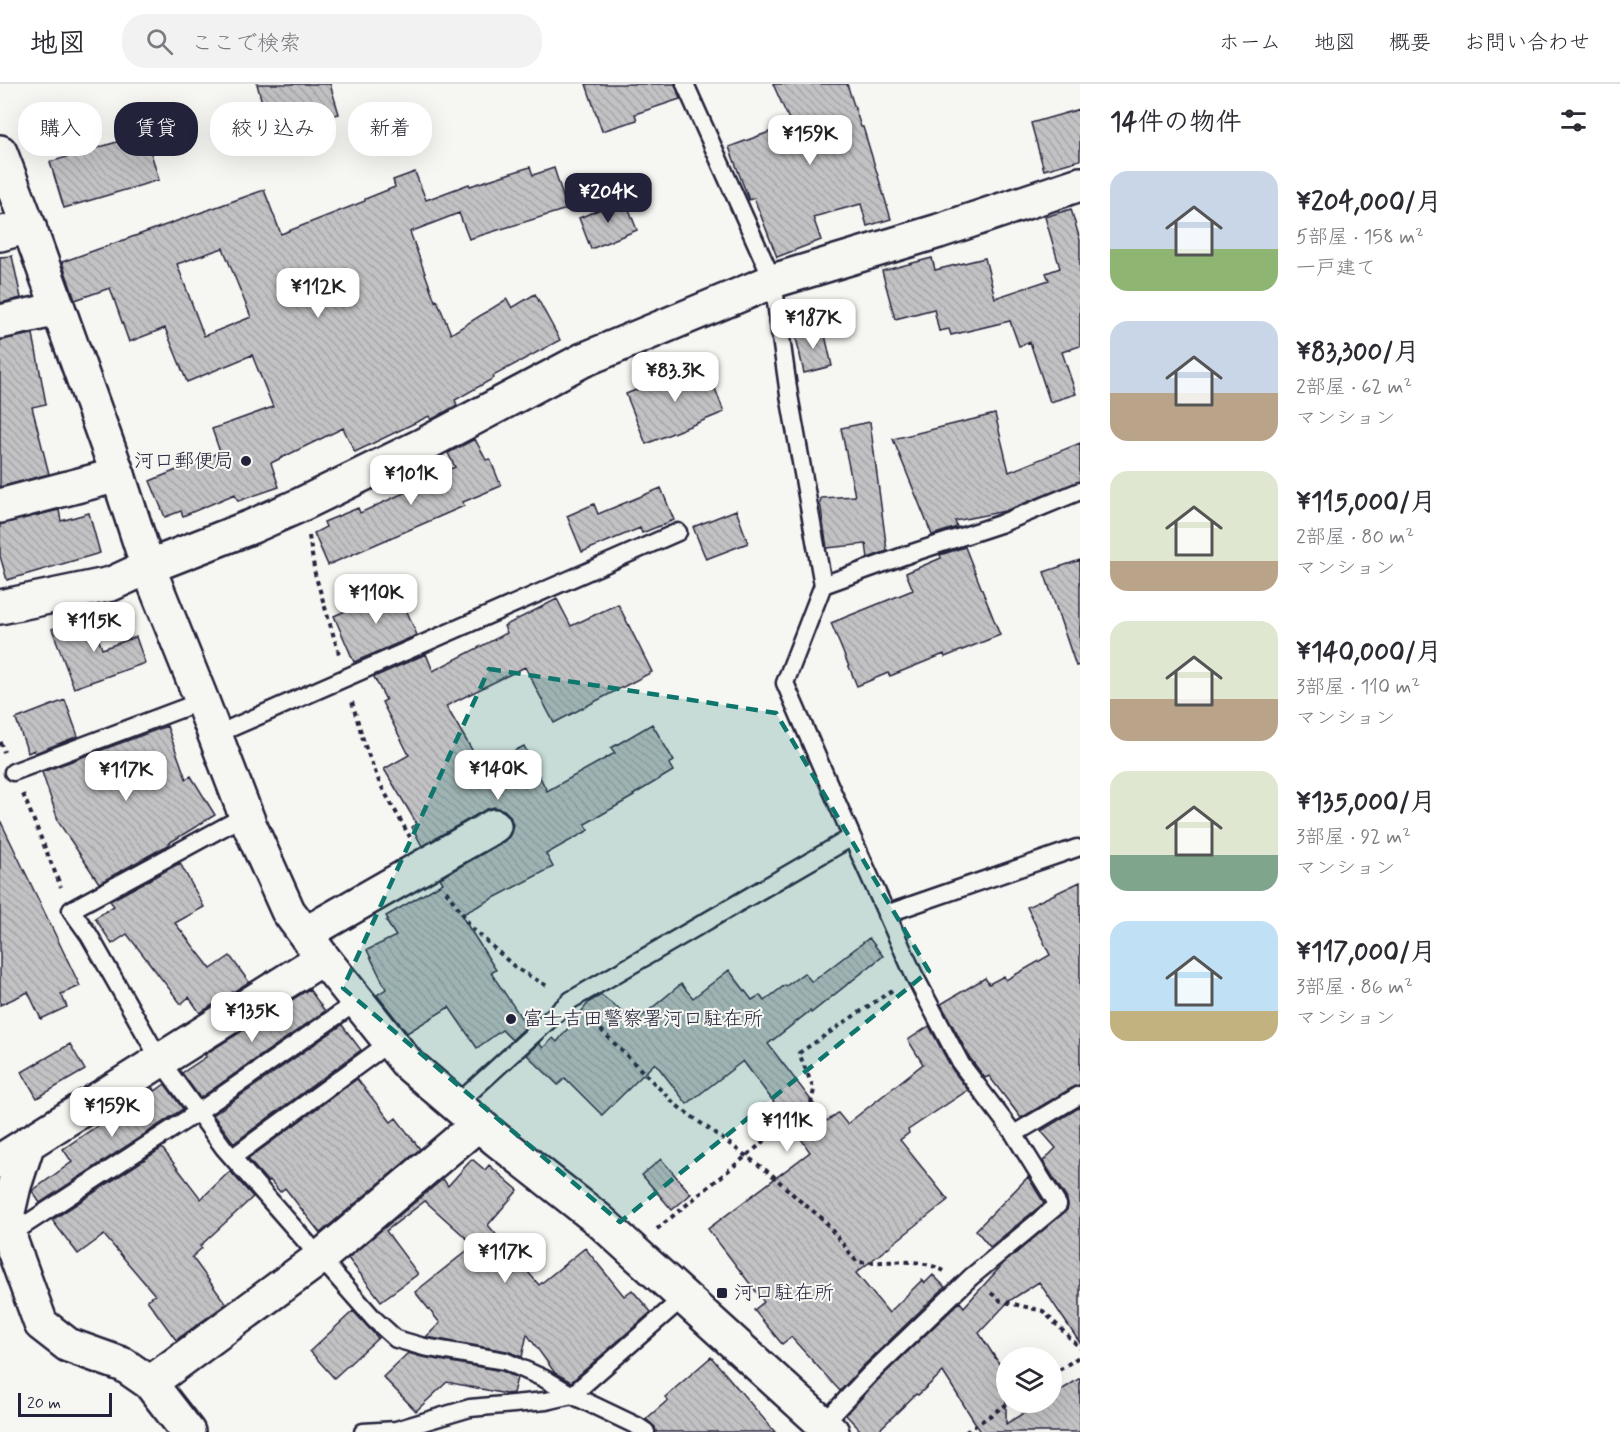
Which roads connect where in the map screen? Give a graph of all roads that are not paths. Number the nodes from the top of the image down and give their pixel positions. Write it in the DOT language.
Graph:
graph roads {
  1 [pos="685,84"];
  2 [pos="0,152"];
  3 [pos="1080,184"];
  4 [pos="14,230"];
  5 [pos="773,281"];
  6 [pos="58,309"];
  7 [pos="0,322"];
  8 [pos="118,475"];
  9 [pos="1080,491"];
  10 [pos="0,506"];
  11 [pos="678,532"];
  12 [pos="148,567"];
  13 [pos="823,585"];
  14 [pos="0,607"];
  15 [pos="202,701"];
  16 [pos="215,735"];
  17 [pos="13,772"];
  18 [pos="246,815"];
  19 [pos="494,826"];
  20 [pos="852,837"];
  21 [pos="1077,848"];
  22 [pos="886,915"];
  23 [pos="314,946"];
  24 [pos="357,1001"];
  25 [pos="390,1042"];
  26 [pos="160,1060"];
  27 [pos="1080,1095"];
  28 [pos="198,1112"];
  29 [pos="467,1115"];
  30 [pos="1014,1134"];
  31 [pos="28,1143"];
  32 [pos="233,1157"];
  33 [pos="0,1161"];
  34 [pos="7,1227"];
  35 [pos="321,1257"];
  36 [pos="684,1297"];
  37 [pos="150,1383"];
  38 [pos="572,1395"];
  39 [pos="828,1428"];
  40 [pos="188,1432"];
  41 [pos="363,1432"];
  42 [pos="646,1432"];
  1 -- 5 [label="lane"];
  2 -- 4 [label="street"];
  3 -- 5 [label="street"];
  4 -- 6 [label="street"];
  5 -- 12 [label="street"];
  5 -- 13 [label="lane"];
  6 -- 7 [label="street"];
  6 -- 8 [label="street"];
  8 -- 10 [label="street"];
  8 -- 12 [label="street"];
  9 -- 13 [label="lane"];
  11 -- 16 [label="lane"];
  12 -- 14 [label="street"];
  12 -- 15 [label="street"];
  13 -- 20 [label="lane"];
  15 -- 16 [label="street"];
  15 -- 17 [label="lane"];
  16 -- 18 [label="street"];
  18 -- 23 [label="street"];
  18 -- 26 [label="lane"];
  19 -- 23 [label="street"];
  20 -- 22 [label="lane"];
  20 -- 29 [label="lane"];
  21 -- 22 [label="lane"];
  22 -- 30 [label="lane"];
  23 -- 24 [label="street"];
  23 -- 26 [label="street"];
  24 -- 25 [label="street"];
  24 -- 28 [label="lane"];
  25 -- 29 [label="street"];
  25 -- 32 [label="lane"];
  26 -- 28 [label="lane"];
  26 -- 31 [label="street"];
  27 -- 30 [label="lane"];
  28 -- 32 [label="lane"];
  28 -- 34 [label="lane"];
  29 -- 35 [label="street"];
  29 -- 36 [label="street"];
  30 -- 39 [label="lane"];
  31 -- 33 [label="street"];
  31 -- 34 [label="street"];
  32 -- 35 [label="lane"];
  34 -- 37 [label="street"];
  35 -- 37 [label="street"];
  35 -- 38 [label="lane"];
  36 -- 38 [label="lane"];
  36 -- 39 [label="street"];
  37 -- 40 [label="street"];
  38 -- 41 [label="lane"];
  38 -- 42 [label="lane"];
}
